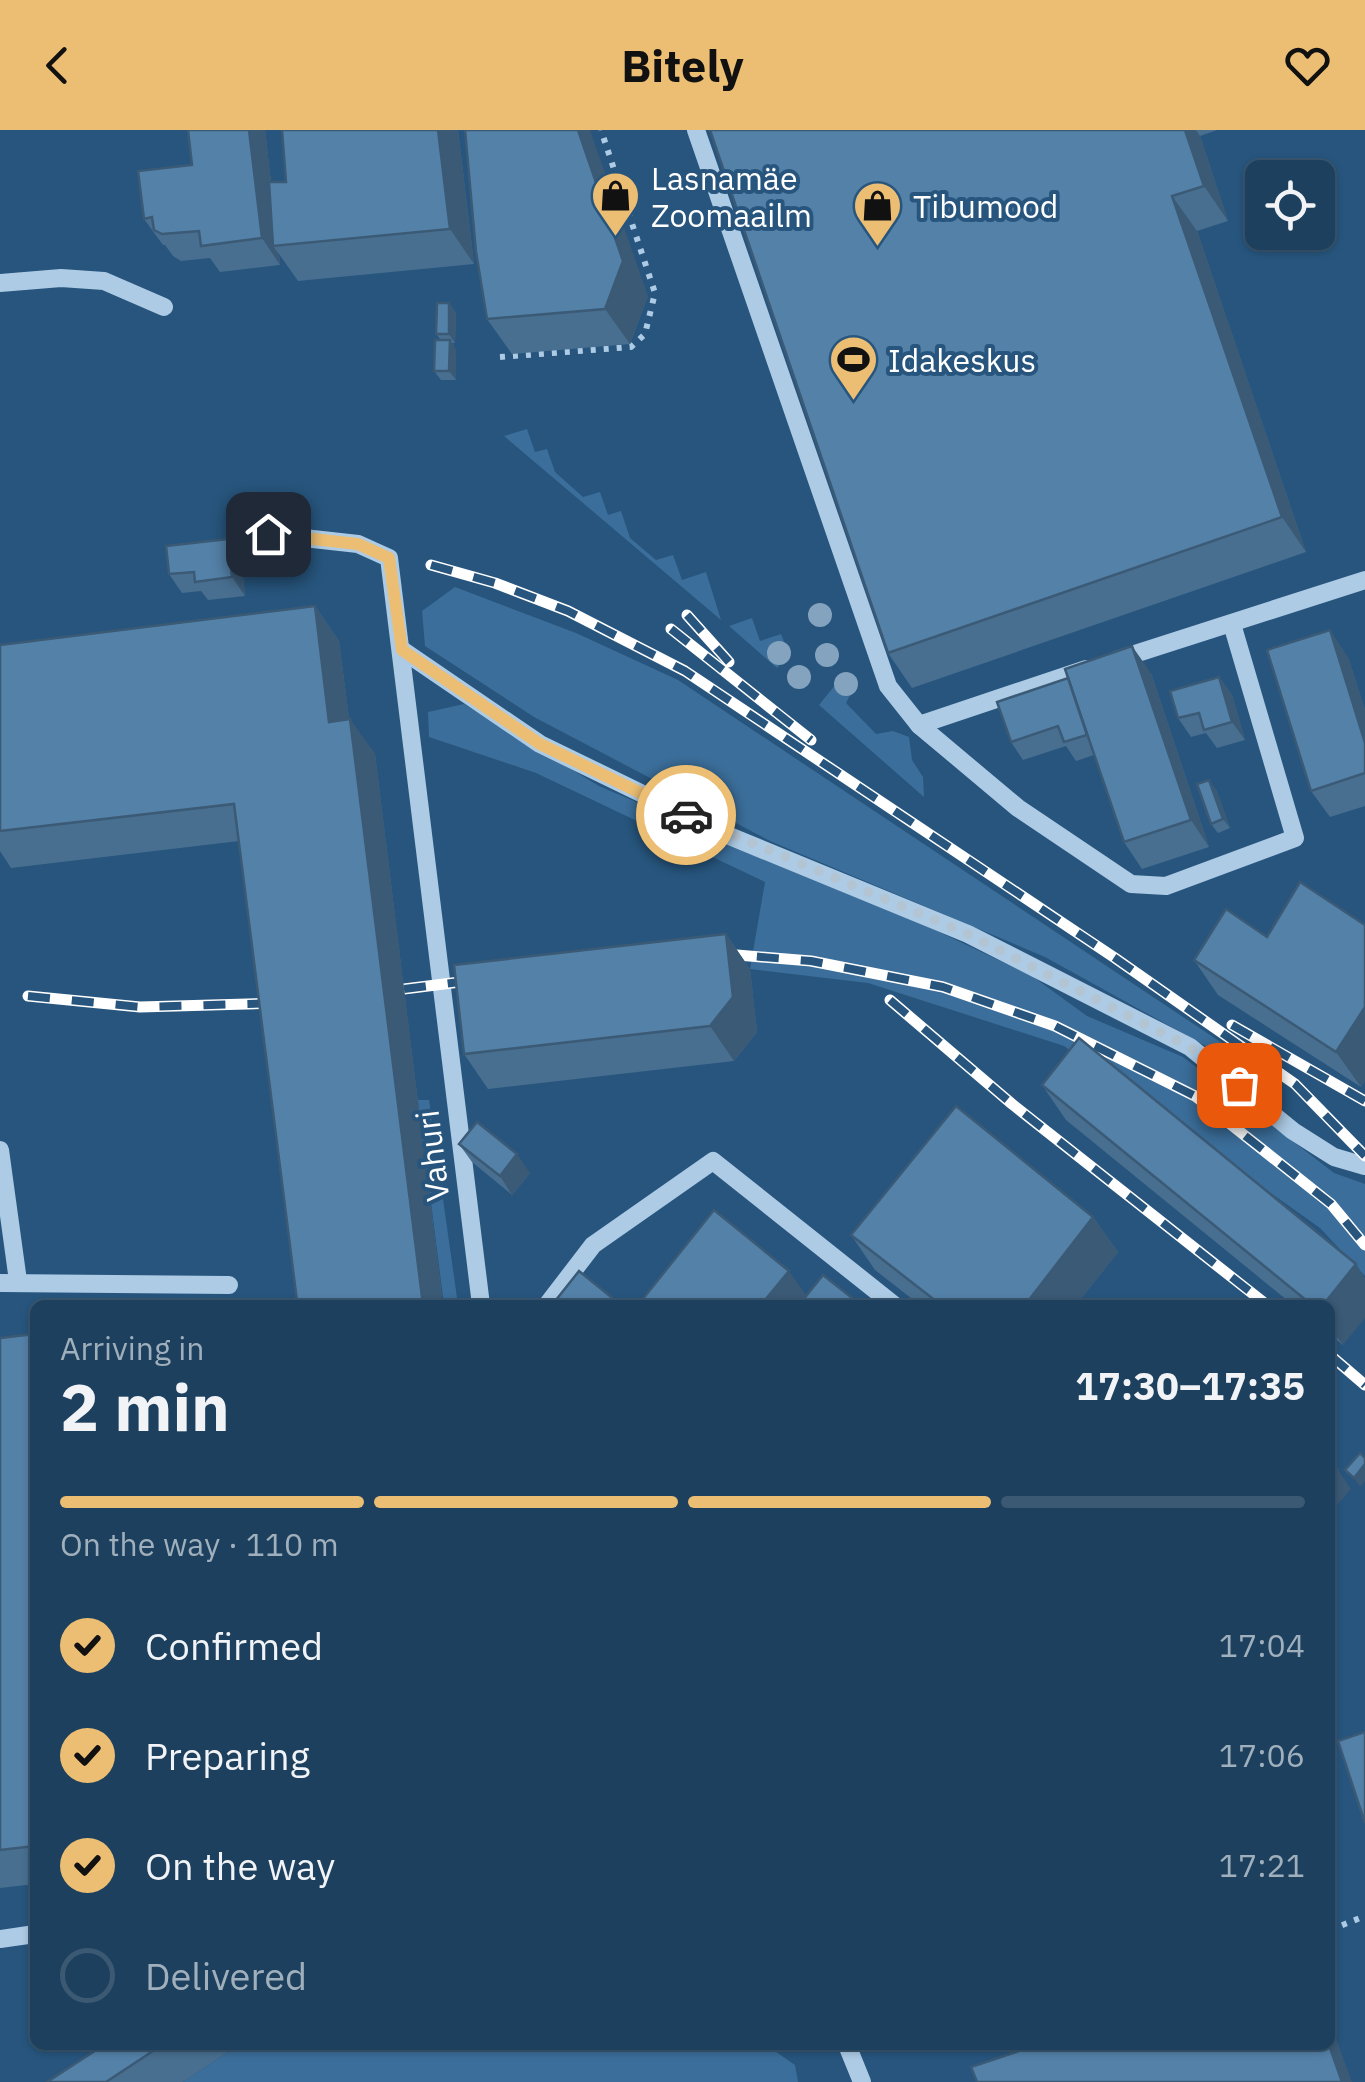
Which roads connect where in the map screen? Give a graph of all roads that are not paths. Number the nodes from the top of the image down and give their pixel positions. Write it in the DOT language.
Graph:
graph roads {
  1 [pos="696,130"];
  2 [pos="0,283"];
  3 [pos="164,306"];
  4 [pos="268,534"];
  5 [pos="1365,580"];
  6 [pos="1232,624"];
  7 [pos="402,650"];
  8 [pos="919,725"];
  9 [pos="0,1150"];
  10 [pos="1365,1166"];
  11 [pos="9,1282"];
  12 [pos="229,1285"];
  13 [pos="480,1300"];
  14 [pos="552,1300"];
  15 [pos="888,1300"];
  16 [pos="30,1935"];
  17 [pos="0,1939"];
  18 [pos="849,2050"];
  19 [pos="862,2082"];
  1 -- 8 [label="street"];
  2 -- 3 [label="street"];
  4 -- 7 [label="street, Vahuri"];
  5 -- 6 [label="street"];
  6 -- 8 [label="street"];
  6 -- 8 [label="street"];
  7 -- 10 [label="street"];
  7 -- 13 [label="street, Vahuri"];
  9 -- 11 [label="street"];
  11 -- 12 [label="street"];
  14 -- 15 [label="street"];
  16 -- 17 [label="street"];
  18 -- 19 [label="street"];
}
